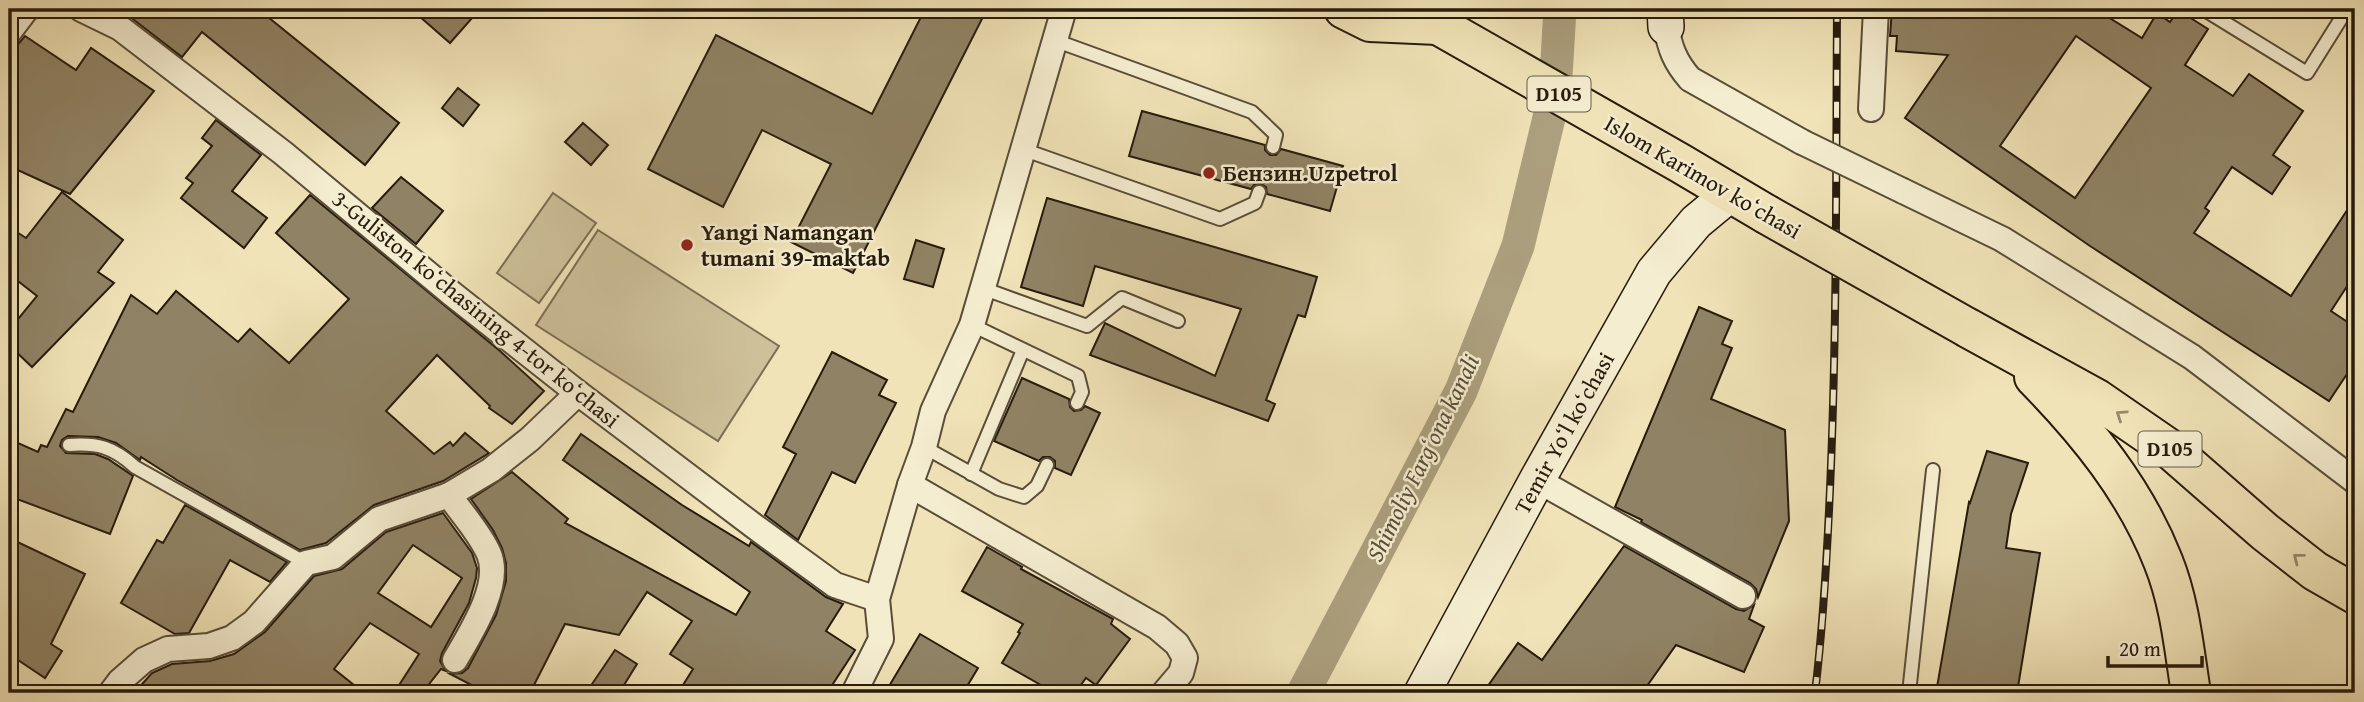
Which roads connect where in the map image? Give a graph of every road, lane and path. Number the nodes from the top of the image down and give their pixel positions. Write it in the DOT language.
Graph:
graph roads {
  1 [pos="33,9"];
  2 [pos="81,9"];
  3 [pos="1064,9"];
  4 [pos="1343,9"];
  5 [pos="1876,9"];
  6 [pos="2203,9"];
  7 [pos="2347,9"];
  8 [pos="1433,17"];
  9 [pos="1665,18"];
  10 [pos="1054,40"];
  11 [pos="9,41"];
  12 [pos="1871,109"];
  13 [pos="1273,147"];
  14 [pos="1022,149"];
  15 [pos="1259,192"];
  16 [pos="1731,192"];
  17 [pos="982,288"];
  18 [pos="1178,321"];
  19 [pos="972,326"];
  20 [pos="1968,328"];
  21 [pos="1023,350"];
  22 [pos="579,393"];
  23 [pos="1077,403"];
  24 [pos="69,445"];
  25 [pos="924,447"];
  26 [pos="1047,465"];
  27 [pos="1933,470"];
  28 [pos="971,474"];
  29 [pos="1536,480"];
  30 [pos="2355,481"];
  31 [pos="910,485"];
  32 [pos="449,495"];
  33 [pos="306,563"];
  34 [pos="2355,594"];
  35 [pos="1743,596"];
  36 [pos="877,599"];
  37 [pos="455,660"];
  38 [pos="111,693"];
  39 [pos="854,693"];
  40 [pos="1164,693"];
  41 [pos="1422,693"];
  42 [pos="1909,693"];
  43 [pos="2191,693"];
  1 -- 11 [label="lane"];
  2 -- 22 [label="street, 3-Guliston koʻchasining 4-tor koʻchasi"];
  3 -- 10 [label="street"];
  4 -- 8 [label="main road, Islom Karimov koʻchasi / D105"];
  5 -- 12 [label="street"];
  6 -- 7 [label="lane"];
  8 -- 16 [label="main road, Islom Karimov koʻchasi / D105"];
  9 -- 30 [label="street, bridge"];
  10 -- 13 [label="lane"];
  10 -- 14 [label="street"];
  14 -- 15 [label="lane"];
  14 -- 17 [label="street"];
  16 -- 20 [label="main road, Islom Karimov koʻchasi / D105, bridge"];
  16 -- 29 [label="street, Temir Yoʻl koʻchasi"];
  17 -- 18 [label="lane"];
  17 -- 19 [label="street"];
  19 -- 21 [label="lane"];
  19 -- 25 [label="street"];
  34 -- 20 [label="main road, D105, one-way"];
  20 -- 43 [label="main road, D105"];
  21 -- 23 [label="lane"];
  21 -- 28 [label="lane"];
  22 -- 32 [label="street"];
  22 -- 36 [label="street, 3-Guliston koʻchasining 4-tor koʻchasi"];
  24 -- 33 [label="lane"];
  25 -- 28 [label="lane"];
  25 -- 31 [label="street"];
  26 -- 28 [label="lane"];
  27 -- 42 [label="lane"];
  29 -- 35 [label="street"];
  29 -- 41 [label="street, Temir Yoʻl koʻchasi"];
  31 -- 36 [label="street"];
  31 -- 40 [label="street"];
  32 -- 33 [label="street"];
  32 -- 37 [label="street"];
  33 -- 38 [label="street"];
  36 -- 39 [label="street"];
}
